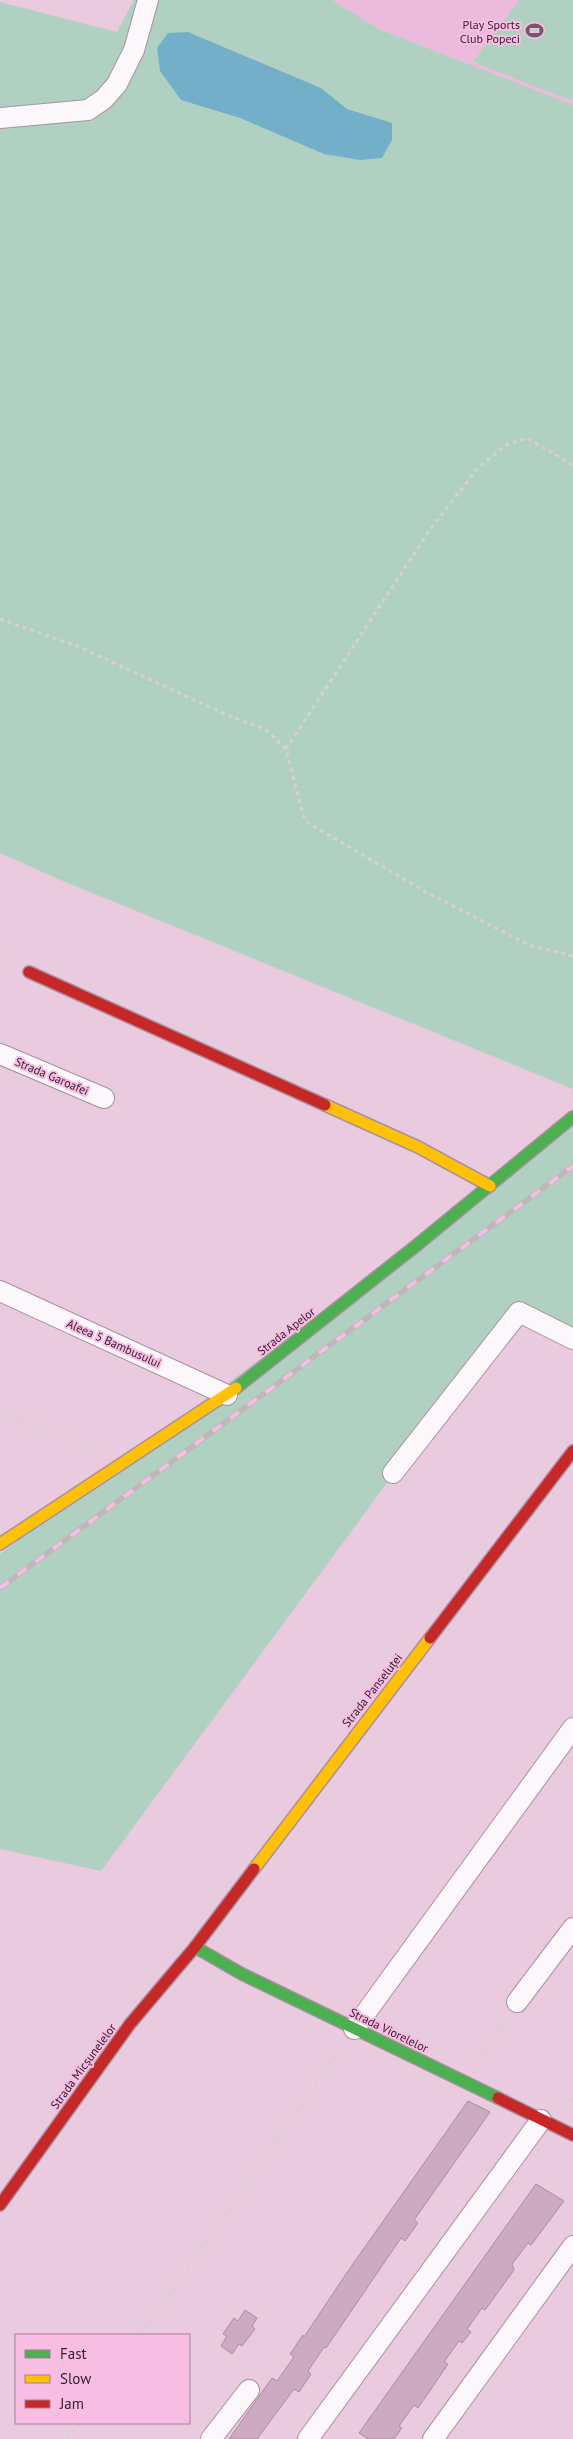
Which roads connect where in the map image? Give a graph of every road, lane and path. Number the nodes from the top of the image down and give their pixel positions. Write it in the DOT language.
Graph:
graph roads {
  1 [pos="148,0"];
  2 [pos="0,118"];
  3 [pos="573,465"];
  4 [pos="0,619"];
  5 [pos="286,750"];
  6 [pos="573,956"];
  7 [pos="29,972"];
  8 [pos="0,1054"];
  9 [pos="104,1098"];
  10 [pos="573,1117"];
  11 [pos="490,1186"];
  12 [pos="0,1292"];
  13 [pos="573,1339"];
  14 [pos="227,1395"];
  15 [pos="0,1410"];
  16 [pos="573,1451"];
  17 [pos="121,1465"];
  18 [pos="393,1473"];
  19 [pos="2,1540"];
  20 [pos="573,1728"];
  21 [pos="573,1928"];
  22 [pos="195,1948"];
  23 [pos="517,2002"];
  24 [pos="354,2029"];
  25 [pos="464,2082"];
  26 [pos="541,2120"];
  27 [pos="573,2135"];
  28 [pos="0,2205"];
  29 [pos="573,2246"];
  30 [pos="142,2334"];
  31 [pos="249,2390"];
  32 [pos="78,2424"];
  33 [pos="67,2439"];
  34 [pos="212,2439"];
  35 [pos="308,2439"];
  36 [pos="433,2439"];
  1 -- 2 [label="street"];
  3 -- 5 [label="path"];
  4 -- 5 [label="path"];
  5 -- 6 [label="path"];
  7 -- 11 [label="street"];
  8 -- 9 [label="street, Strada Garoafei"];
  10 -- 11 [label="street, Strada Apelor"];
  11 -- 14 [label="street, Strada Apelor"];
  12 -- 14 [label="street, Aleea 5 Bambusului"];
  13 -- 18 [label="street"];
  14 -- 17 [label="street, Strada Apelor"];
  15 -- 17 [label="path"];
  16 -- 22 [label="street, Strada Panseluței"];
  17 -- 19 [label="street, Strada Apelor"];
  20 -- 24 [label="street"];
  21 -- 23 [label="street"];
  22 -- 24 [label="street, Strada Viorelelor"];
  22 -- 28 [label="street, Strada Micșunelelor"];
  23 -- 25 [label="path"];
  24 -- 25 [label="street, Strada Viorelelor"];
  24 -- 30 [label="path"];
  25 -- 26 [label="street, Strada Viorelelor"];
  26 -- 27 [label="street, Strada Viorelelor"];
  26 -- 35 [label="street"];
  29 -- 36 [label="street"];
  31 -- 34 [label="street"];
  32 -- 33 [label="path"];
}
